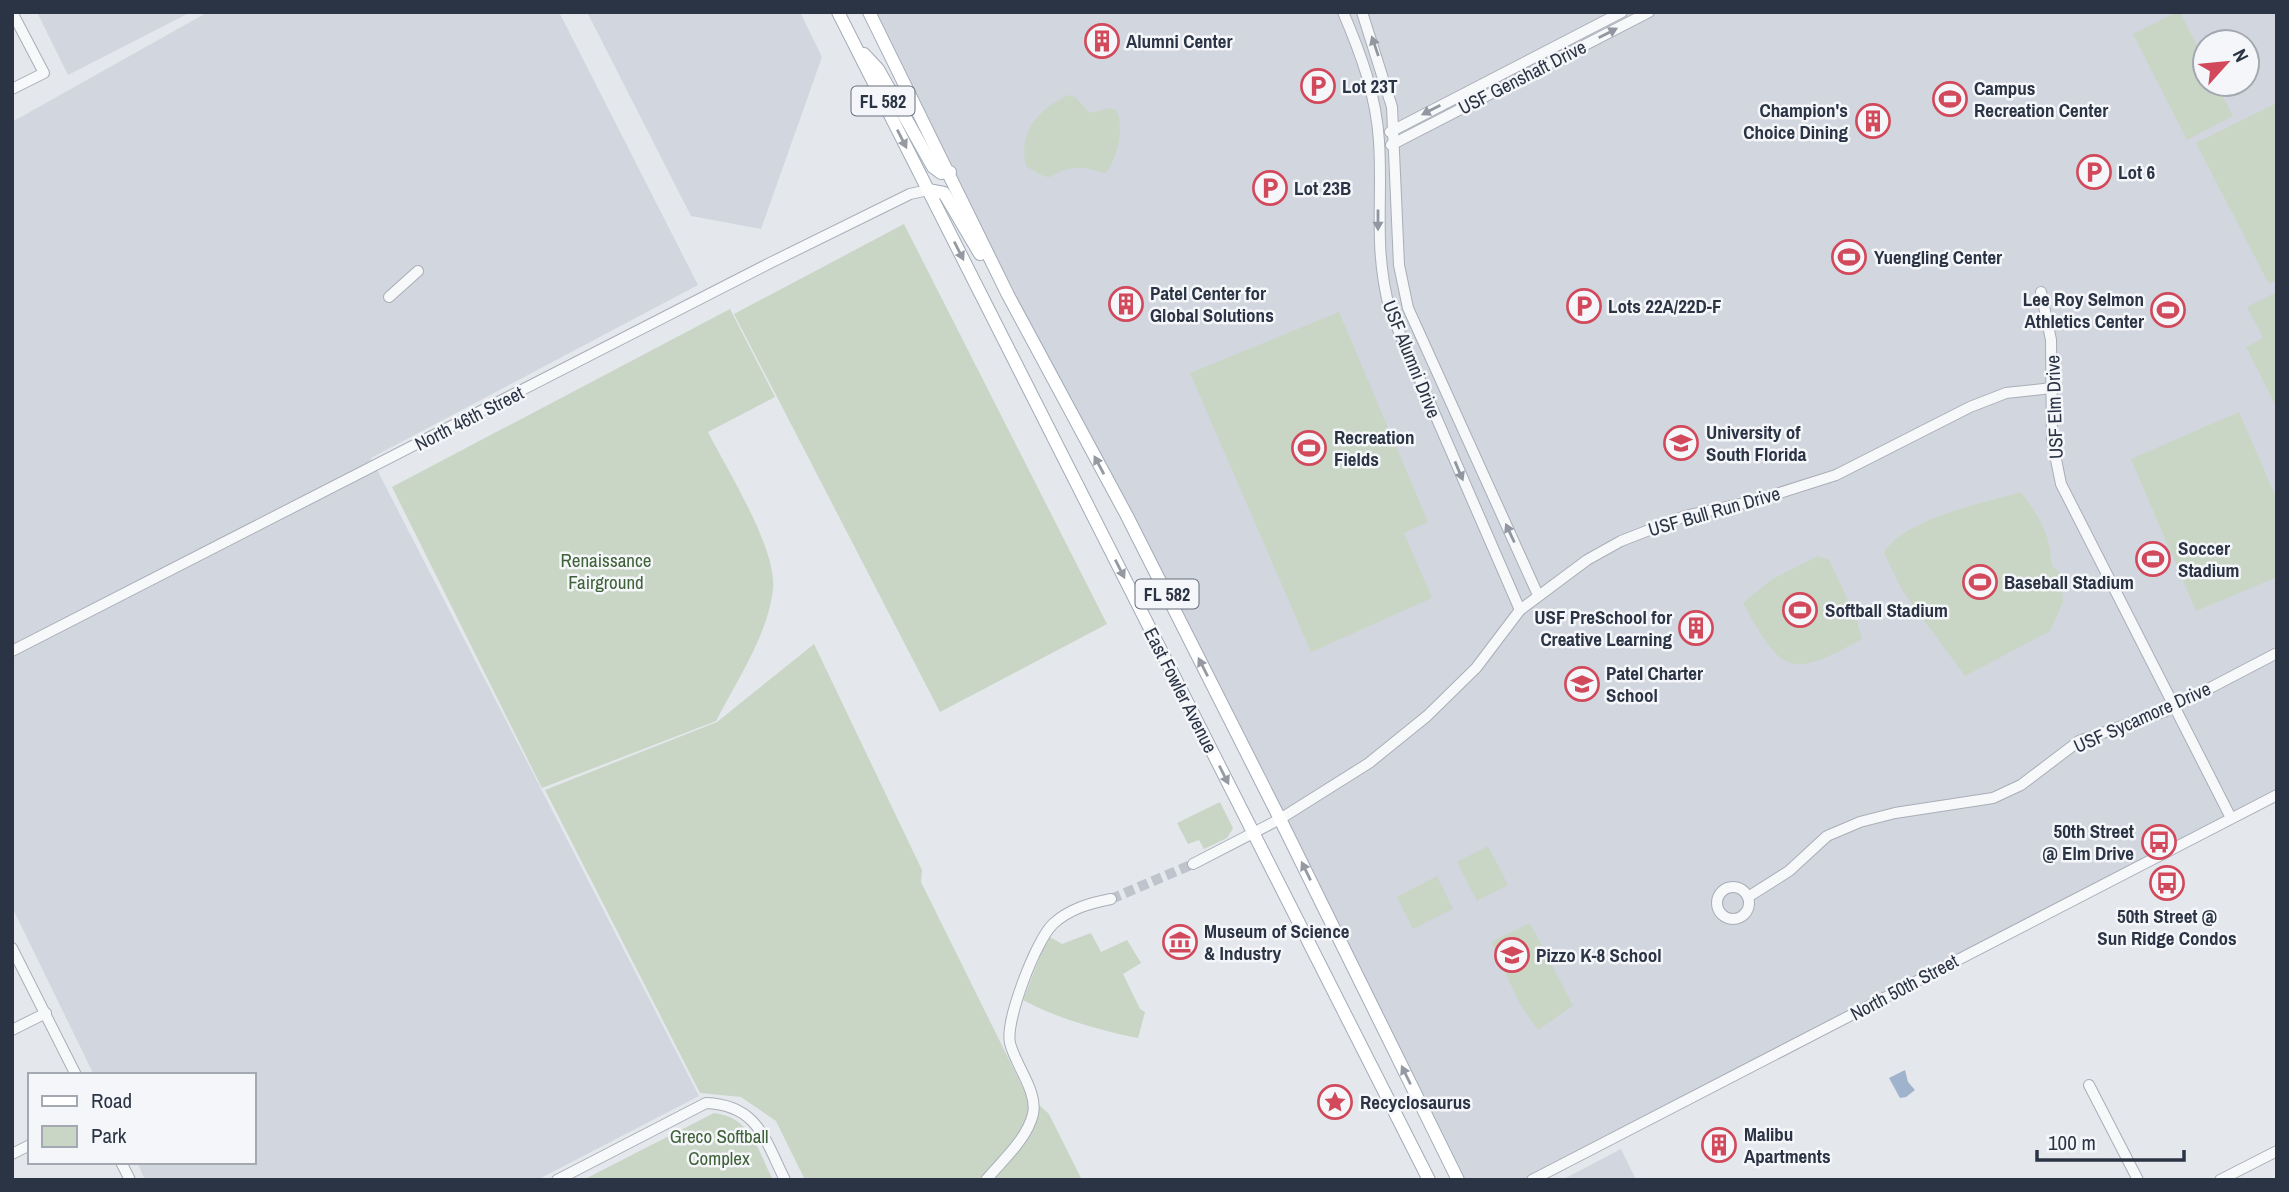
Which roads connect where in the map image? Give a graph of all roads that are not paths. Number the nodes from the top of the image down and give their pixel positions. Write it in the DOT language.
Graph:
graph roads {
  1 [pos="12,12"];
  2 [pos="838,12"];
  3 [pos="869,12"];
  4 [pos="1343,12"];
  5 [pos="1362,12"];
  6 [pos="1622,12"];
  7 [pos="1649,12"];
  8 [pos="855,47"];
  9 [pos="12,89"];
  10 [pos="1394,130"];
  11 [pos="1379,138"];
  12 [pos="1395,142"];
  13 [pos="1379,152"];
  14 [pos="950,172"];
  15 [pos="928,190"];
  16 [pos="418,271"];
  17 [pos="2041,292"];
  18 [pos="1008,295"];
  19 [pos="389,297"];
  20 [pos="2052,388"];
  21 [pos="1538,594"];
  22 [pos="1520,610"];
  23 [pos="12,652"];
  24 [pos="2277,653"];
  25 [pos="2174,706"];
  26 [pos="2277,795"];
  27 [pos="1280,818"];
  28 [pos="2231,818"];
  29 [pos="1253,833"];
  30 [pos="1193,864"];
  31 [pos="1748,897"];
  32 [pos="1111,899"];
  33 [pos="12,948"];
  34 [pos="46,1013"];
  35 [pos="12,1030"];
  36 [pos="75,1073"];
  37 [pos="2089,1085"];
  38 [pos="28,1146"];
  39 [pos="2277,1151"];
  40 [pos="12,1154"];
  41 [pos="122,1164"];
  42 [pos="130,1180"];
  43 [pos="556,1180"];
  44 [pos="785,1180"];
  45 [pos="986,1180"];
  46 [pos="1429,1180"];
  47 [pos="1458,1180"];
  48 [pos="1532,1180"];
  49 [pos="2138,1180"];
  50 [pos="2220,1180"];
  1 -- 9 [label="street"];
  2 -- 8 [label="main road, East Fowler Avenue / FL 582"];
  3 -- 14 [label="main road, East Fowler Avenue / FL 582"];
  4 -- 11 [label="street, USF Alumni Drive"];
  10 -- 5 [label="street, USF Alumni Drive, one-way"];
  6 -- 10 [label="street, USF Genshaft Drive, one-way"];
  12 -- 7 [label="street, USF Genshaft Drive, one-way"];
  8 -- 14 [label="main road"];
  8 -- 15 [label="main road, East Fowler Avenue / FL 582, one-way"];
  10 -- 11 [label="street, USF Genshaft Drive"];
  10 -- 12 [label="street, USF Alumni Drive"];
  11 -- 13 [label="street, USF Alumni Drive"];
  12 -- 13 [label="street, USF Genshaft Drive"];
  21 -- 12 [label="street, USF Alumni Drive, one-way"];
  13 -- 22 [label="street, USF Alumni Drive, one-way"];
  14 -- 18 [label="main road, East Fowler Avenue / FL 582"];
  15 -- 18 [label="main road"];
  15 -- 23 [label="street, North 46th Street"];
  15 -- 29 [label="main road, East Fowler Avenue / FL 582, one-way"];
  16 -- 19 [label="street"];
  17 -- 20 [label="street, USF Elm Drive"];
  27 -- 18 [label="main road, East Fowler Avenue / FL 582, one-way"];
  20 -- 21 [label="street, USF Bull Run Drive"];
  20 -- 25 [label="street, USF Elm Drive"];
  21 -- 22 [label="street, USF Bull Run Drive"];
  22 -- 27 [label="street, USF Bull Run Drive"];
  24 -- 25 [label="street, USF Sycamore Drive"];
  25 -- 28 [label="street, USF Elm Drive"];
  25 -- 31 [label="street, USF Sycamore Drive"];
  26 -- 28 [label="street, North 50th Street"];
  27 -- 29 [label="street, USF Bull Run Drive"];
  47 -- 27 [label="main road, East Fowler Avenue / FL 582, one-way"];
  28 -- 48 [label="street, North 50th Street"];
  29 -- 30 [label="street, USF Bull Run Drive"];
  29 -- 46 [label="main road, East Fowler Avenue / FL 582"];
  32 -- 45 [label="street"];
  33 -- 34 [label="street"];
  34 -- 35 [label="street"];
  34 -- 36 [label="street"];
  37 -- 49 [label="street"];
  38 -- 40 [label="street"];
  39 -- 50 [label="street"];
  41 -- 42 [label="street"];
  43 -- 44 [label="street"];
}
